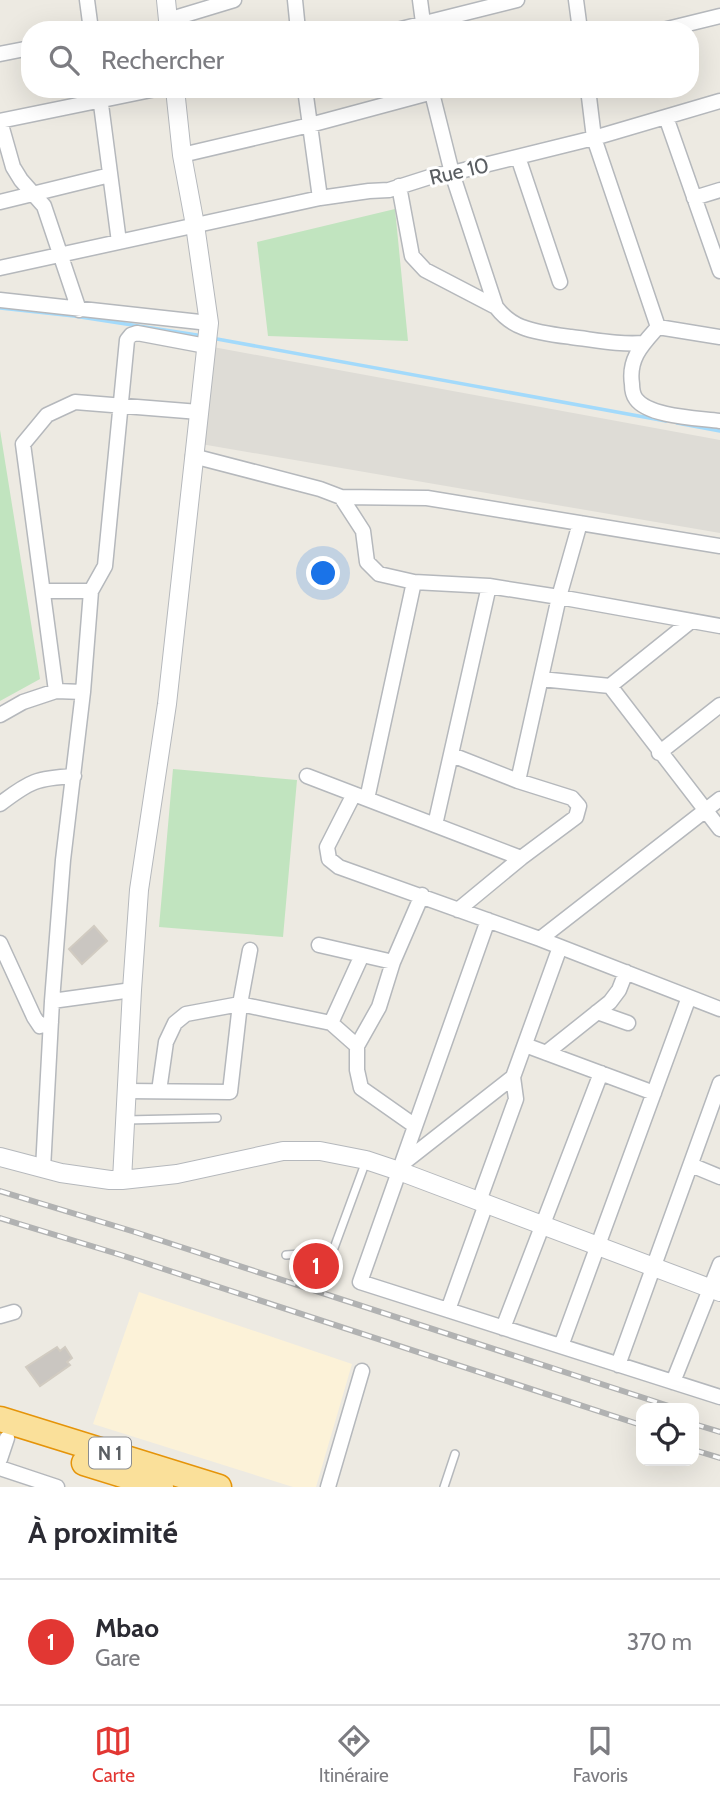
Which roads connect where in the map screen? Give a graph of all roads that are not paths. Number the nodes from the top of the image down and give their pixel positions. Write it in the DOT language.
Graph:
graph roads {
  1 [pos="87,0"];
  2 [pos="166,0"];
  3 [pos="234,0"];
  4 [pos="295,0"];
  5 [pos="421,0"];
  6 [pos="517,0"];
  7 [pos="576,0"];
  8 [pos="720,16"];
  9 [pos="90,21"];
  10 [pos="169,21"];
  11 [pos="179,21"];
  12 [pos="297,21"];
  13 [pos="423,21"];
  14 [pos="441,21"];
  15 [pos="579,21"];
  16 [pos="699,21"];
  17 [pos="21,50"];
  18 [pos="0,54"];
  19 [pos="88,98"];
  20 [pos="100,98"];
  21 [pos="176,98"];
  22 [pos="306,98"];
  23 [pos="406,98"];
  24 [pos="437,98"];
  25 [pos="589,98"];
  26 [pos="720,101"];
  27 [pos="666,117"];
  28 [pos="0,121"];
  29 [pos="310,125"];
  30 [pos="594,138"];
  31 [pos="182,155"];
  32 [pos="518,157"];
  33 [pos="452,173"];
  34 [pos="110,175"];
  35 [pos="399,186"];
  36 [pos="720,190"];
  37 [pos="32,194"];
  38 [pos="320,198"];
  39 [pos="694,198"];
  40 [pos="0,202"];
  41 [pos="195,225"];
  42 [pos="119,242"];
  43 [pos="60,255"];
  44 [pos="0,268"];
  45 [pos="720,271"];
  46 [pos="560,282"];
  47 [pos="0,300"];
  48 [pos="496,307"];
  49 [pos="79,310"];
  50 [pos="209,323"];
  51 [pos="658,327"];
  52 [pos="720,337"];
  53 [pos="644,343"];
  54 [pos="206,346"];
  55 [pos="121,404"];
  56 [pos="199,412"];
  57 [pos="720,421"];
  58 [pos="193,456"];
  59 [pos="341,497"];
  60 [pos="580,523"];
  61 [pos="720,545"];
  62 [pos="414,582"];
  63 [pos="489,586"];
  64 [pos="43,591"];
  65 [pos="91,591"];
  66 [pos="559,597"];
  67 [pos="691,621"];
  68 [pos="720,626"];
  69 [pos="541,679"];
  70 [pos="610,687"];
  71 [pos="56,691"];
  72 [pos="83,692"];
  73 [pos="720,705"];
  74 [pos="0,715"];
  75 [pos="659,753"];
  76 [pos="452,755"];
  77 [pos="74,776"];
  78 [pos="307,776"];
  79 [pos="518,781"];
  80 [pos="360,797"];
  81 [pos="720,799"];
  82 [pos="0,804"];
  83 [pos="705,811"];
  84 [pos="435,825"];
  85 [pos="720,830"];
  86 [pos="521,858"];
  87 [pos="422,895"];
  88 [pos="458,910"];
  89 [pos="488,920"];
  90 [pos="540,939"];
  91 [pos="0,943"];
  92 [pos="320,944"];
  93 [pos="560,947"];
  94 [pos="250,950"];
  95 [pos="362,955"];
  96 [pos="393,962"];
  97 [pos="626,972"];
  98 [pos="132,990"];
  99 [pos="689,997"];
  100 [pos="52,1001"];
  101 [pos="240,1004"];
  102 [pos="720,1009"];
  103 [pos="597,1012"];
  104 [pos="51,1022"];
  105 [pos="331,1023"];
  106 [pos="628,1023"];
  107 [pos="525,1045"];
  108 [pos="357,1046"];
  109 [pos="546,1053"];
  110 [pos="601,1073"];
  111 [pos="513,1077"];
  112 [pos="720,1083"];
  113 [pos="127,1091"];
  114 [pos="159,1091"];
  115 [pos="654,1093"];
  116 [pos="217,1118"];
  117 [pos="125,1120"];
  118 [pos="415,1126"];
  119 [pos="0,1157"];
  120 [pos="366,1160"];
  121 [pos="691,1166"];
  122 [pos="400,1168"];
  123 [pos="43,1169"];
  124 [pos="720,1177"];
  125 [pos="122,1180"];
  126 [pos="482,1203"];
  127 [pos="542,1226"];
  128 [pos="598,1247"];
  129 [pos="286,1255"];
  130 [pos="720,1264"];
  131 [pos="654,1267"];
  132 [pos="715,1291"];
  133 [pos="448,1310"];
  134 [pos="503,1328"];
  135 [pos="561,1346"];
  136 [pos="618,1365"];
  137 [pos="362,1371"];
  138 [pos="673,1382"];
  139 [pos="720,1397"];
  140 [pos="2,1438"];
  141 [pos="455,1454"];
  142 [pos="0,1468"];
  143 [pos="57,1487"];
  144 [pos="161,1487"];
  145 [pos="219,1487"];
  146 [pos="328,1487"];
  147 [pos="444,1487"];
  1 -- 9 [label="street"];
  2 -- 10 [label="street"];
  3 -- 11 [label="street"];
  4 -- 12 [label="street"];
  5 -- 13 [label="street"];
  6 -- 14 [label="street"];
  7 -- 15 [label="street"];
  8 -- 16 [label="street"];
  17 -- 18 [label="street"];
  19 -- 28 [label="street"];
  20 -- 34 [label="street"];
  21 -- 31 [label="street"];
  22 -- 29 [label="street"];
  23 -- 29 [label="street"];
  24 -- 33 [label="street"];
  25 -- 30 [label="street"];
  26 -- 27 [label="street, Rue 10"];
  27 -- 30 [label="street, Rue 10"];
  27 -- 39 [label="street"];
  28 -- 37 [label="street"];
  29 -- 31 [label="street"];
  29 -- 38 [label="street"];
  30 -- 32 [label="street, Rue 10"];
  30 -- 51 [label="street"];
  31 -- 41 [label="street"];
  32 -- 33 [label="street, Rue 10"];
  32 -- 46 [label="street"];
  33 -- 35 [label="street, Rue 10"];
  33 -- 48 [label="street"];
  34 -- 37 [label="street"];
  34 -- 42 [label="street"];
  35 -- 38 [label="street, Rue 10"];
  35 -- 48 [label="street"];
  36 -- 39 [label="street"];
  37 -- 40 [label="street"];
  37 -- 43 [label="street"];
  38 -- 41 [label="street, Rue 10"];
  39 -- 45 [label="street"];
  41 -- 42 [label="street, Rue 10"];
  41 -- 50 [label="street"];
  42 -- 43 [label="street, Rue 10"];
  43 -- 44 [label="street, Rue 10"];
  43 -- 49 [label="street"];
  47 -- 49 [label="street"];
  48 -- 53 [label="street"];
  49 -- 50 [label="street"];
  50 -- 54 [label="street"];
  51 -- 52 [label="street"];
  51 -- 53 [label="street"];
  53 -- 57 [label="street"];
  54 -- 55 [label="street"];
  54 -- 56 [label="street"];
  55 -- 56 [label="street"];
  55 -- 64 [label="street"];
  55 -- 65 [label="street"];
  56 -- 58 [label="street"];
  58 -- 59 [label="street"];
  58 -- 98 [label="street"];
  59 -- 60 [label="street"];
  59 -- 62 [label="street"];
  60 -- 61 [label="street"];
  60 -- 66 [label="street"];
  62 -- 63 [label="street"];
  62 -- 80 [label="street"];
  63 -- 66 [label="street"];
  63 -- 76 [label="street"];
  64 -- 65 [label="street"];
  64 -- 71 [label="street"];
  65 -- 72 [label="street"];
  66 -- 67 [label="street"];
  66 -- 69 [label="street"];
  67 -- 68 [label="street"];
  67 -- 70 [label="street"];
  69 -- 70 [label="street"];
  69 -- 79 [label="street"];
  70 -- 75 [label="street"];
  71 -- 72 [label="street"];
  71 -- 74 [label="street"];
  72 -- 77 [label="street"];
  73 -- 75 [label="street"];
  75 -- 83 [label="street"];
  76 -- 79 [label="street"];
  76 -- 84 [label="street"];
  77 -- 82 [label="street"];
  77 -- 100 [label="street"];
  78 -- 80 [label="street"];
  79 -- 86 [label="street"];
  80 -- 84 [label="street"];
  80 -- 87 [label="street"];
  81 -- 83 [label="street"];
  83 -- 85 [label="street"];
  83 -- 90 [label="street"];
  84 -- 86 [label="street"];
  86 -- 88 [label="street"];
  87 -- 88 [label="street"];
  87 -- 96 [label="street"];
  88 -- 89 [label="street"];
  89 -- 90 [label="street"];
  89 -- 118 [label="street"];
  90 -- 93 [label="street"];
  91 -- 104 [label="street"];
  92 -- 95 [label="street"];
  93 -- 97 [label="street"];
  93 -- 107 [label="street"];
  94 -- 101 [label="street"];
  95 -- 96 [label="street"];
  95 -- 105 [label="street"];
  96 -- 108 [label="street"];
  97 -- 99 [label="street"];
  97 -- 103 [label="street"];
  98 -- 100 [label="street"];
  98 -- 113 [label="street"];
  99 -- 102 [label="street"];
  99 -- 115 [label="street"];
  100 -- 104 [label="street"];
  101 -- 105 [label="street"];
  101 -- 114 [label="street"];
  101 -- 114 [label="street"];
  103 -- 106 [label="street"];
  103 -- 109 [label="street"];
  104 -- 123 [label="street"];
  105 -- 108 [label="street"];
  107 -- 109 [label="street"];
  107 -- 111 [label="street"];
  108 -- 118 [label="street"];
  109 -- 110 [label="street"];
  110 -- 115 [label="street"];
  110 -- 127 [label="street"];
  111 -- 122 [label="street"];
  111 -- 126 [label="street"];
  112 -- 121 [label="street"];
  113 -- 114 [label="street"];
  113 -- 117 [label="street"];
  115 -- 128 [label="street"];
  116 -- 117 [label="lane"];
  117 -- 125 [label="street"];
  118 -- 122 [label="street"];
  119 -- 123 [label="street"];
  120 -- 122 [label="street"];
  120 -- 125 [label="street"];
  120 -- 129 [label="lane"];
  121 -- 124 [label="street"];
  121 -- 131 [label="street"];
  122 -- 126 [label="street"];
  122 -- 133 [label="street"];
  123 -- 125 [label="street"];
  126 -- 127 [label="street"];
  126 -- 133 [label="street"];
  127 -- 128 [label="street"];
  127 -- 134 [label="street"];
  128 -- 131 [label="street"];
  128 -- 135 [label="street"];
  130 -- 132 [label="street"];
  131 -- 132 [label="street"];
  131 -- 136 [label="street"];
  132 -- 138 [label="street"];
  133 -- 134 [label="street"];
  134 -- 135 [label="street"];
  135 -- 136 [label="street"];
  136 -- 138 [label="street"];
  137 -- 146 [label="street"];
  138 -- 139 [label="street"];
  140 -- 144 [label="highway, N 1"];
  140 -- 145 [label="highway, N 1"];
  141 -- 147 [label="lane"];
  142 -- 143 [label="street"];
}
